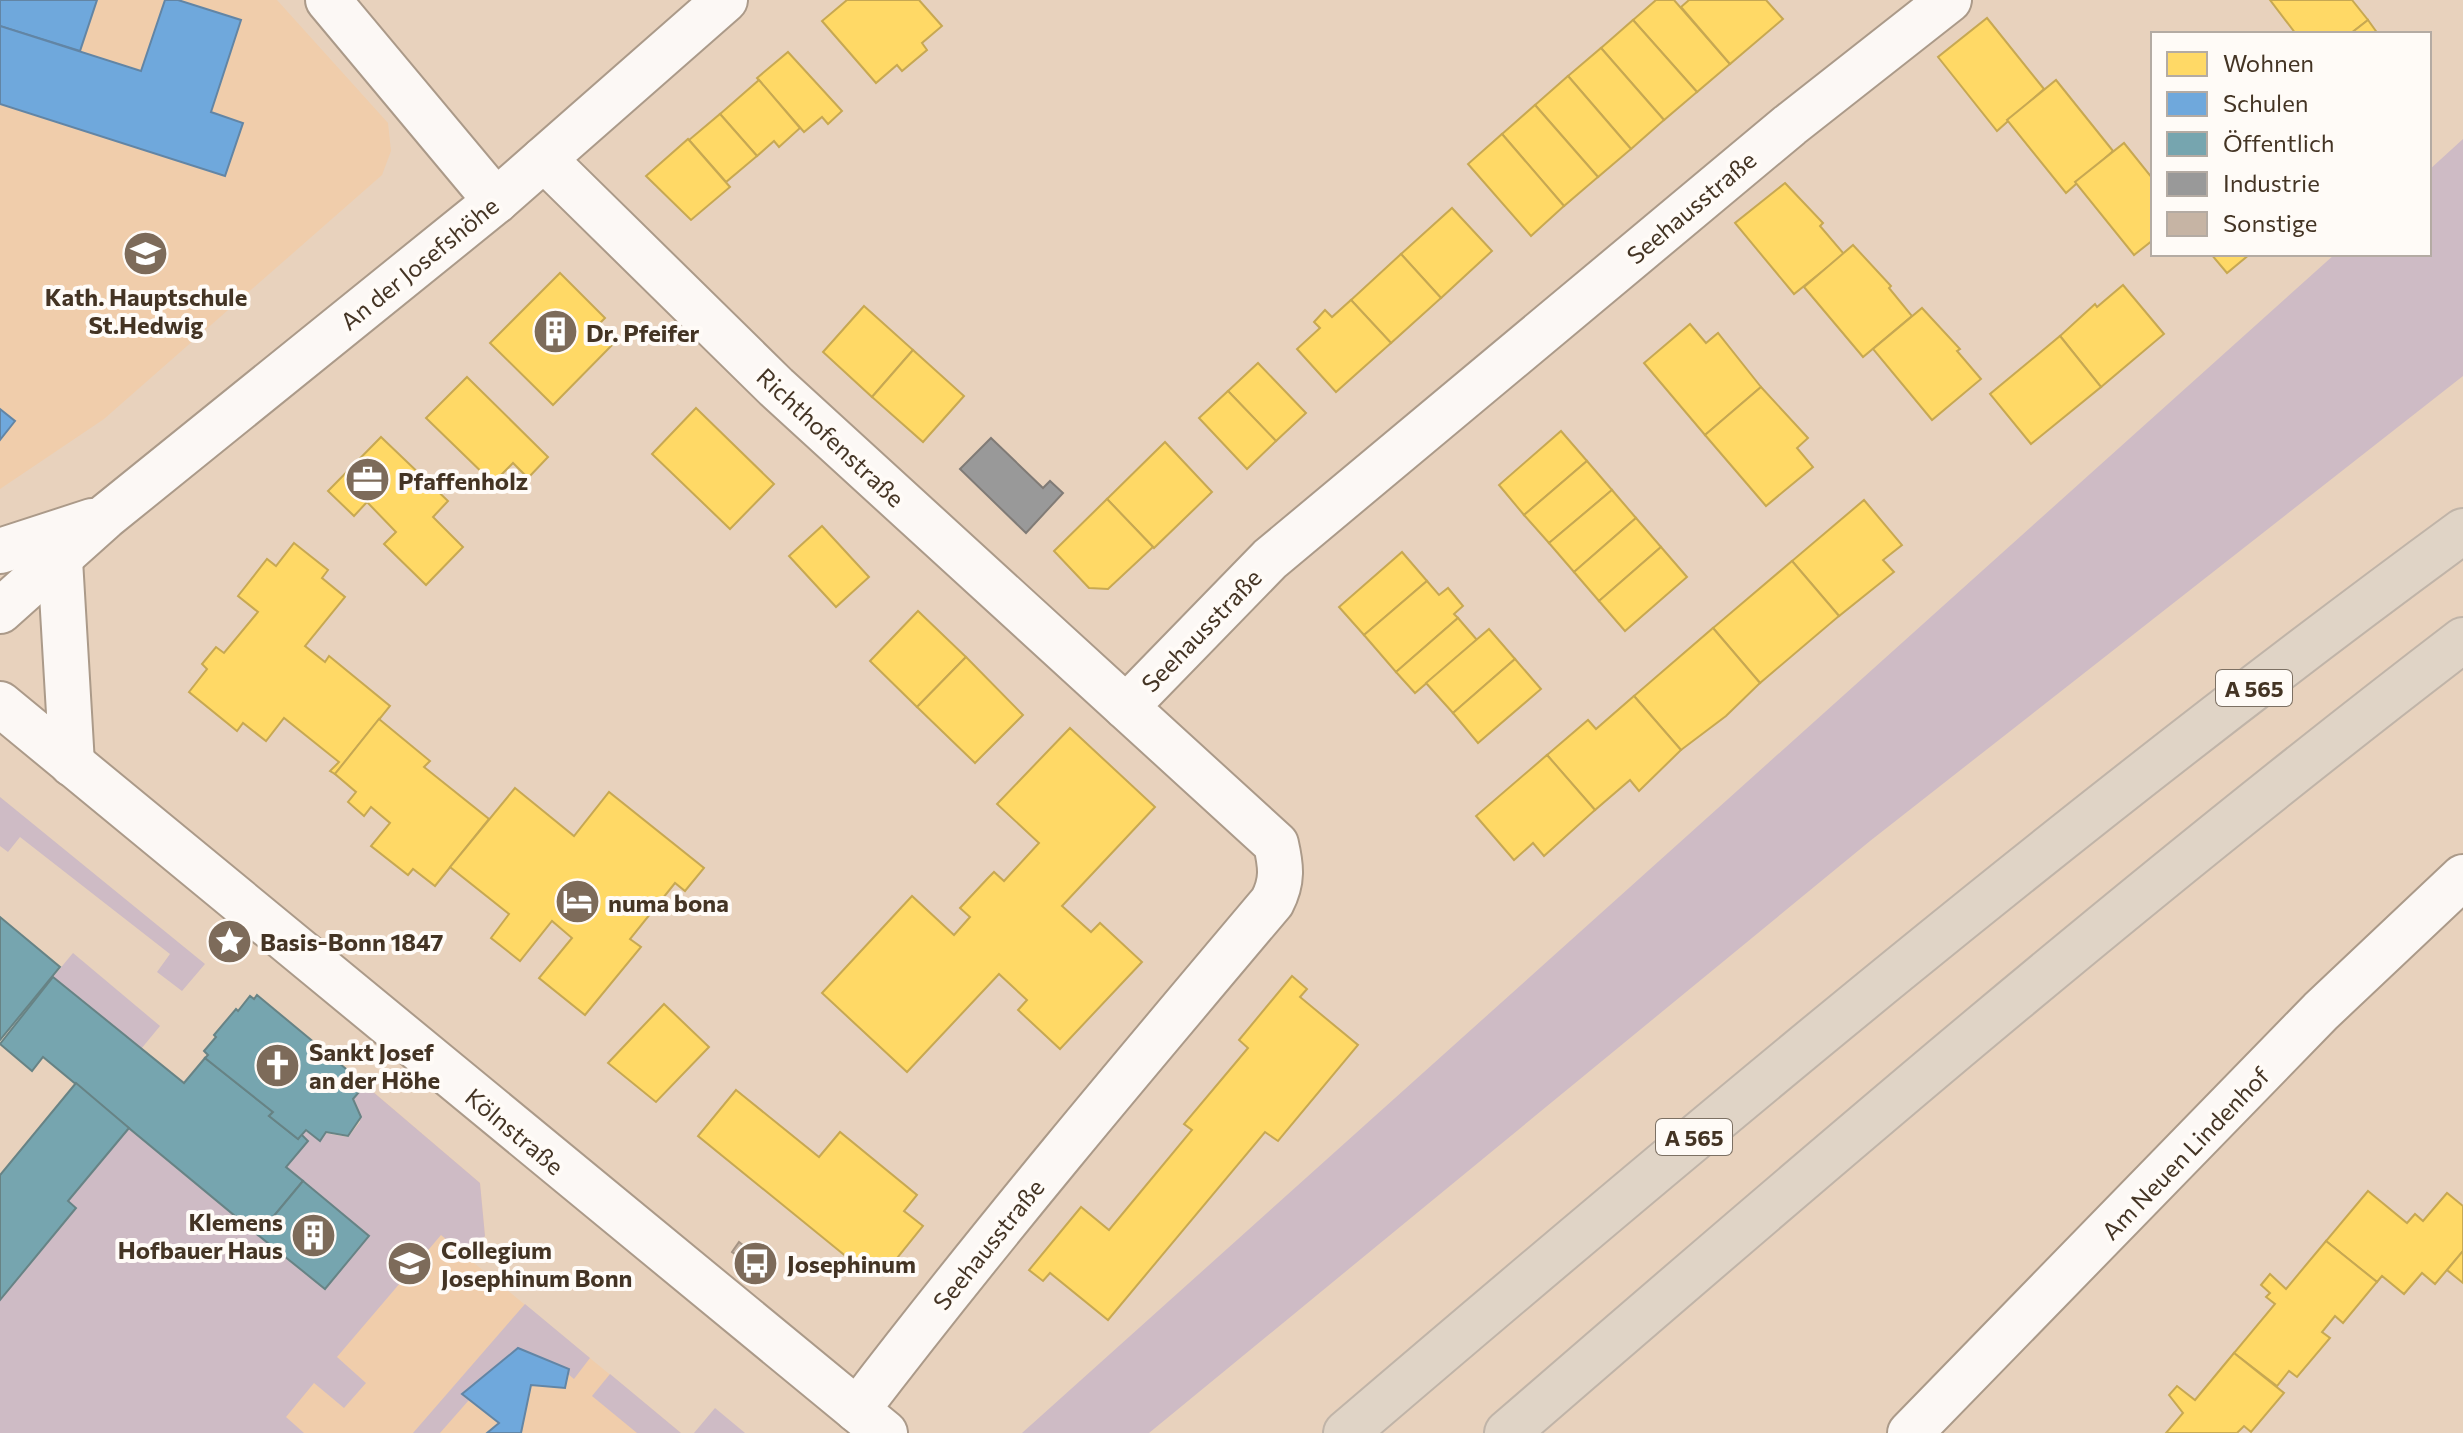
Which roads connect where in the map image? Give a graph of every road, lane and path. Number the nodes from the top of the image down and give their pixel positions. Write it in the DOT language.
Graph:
graph roads {
  1 [pos="328,0"];
  2 [pos="725,0"];
  3 [pos="1949,0"];
  4 [pos="544,159"];
  5 [pos="496,201"];
  6 [pos="105,517"];
  7 [pos="2463,531"];
  8 [pos="0,551"];
  9 [pos="60,560"];
  10 [pos="0,611"];
  11 [pos="2463,640"];
  12 [pos="0,704"];
  13 [pos="1126,707"];
  14 [pos="72,764"];
  15 [pos="2463,877"];
  16 [pos="871,1421"];
  17 [pos="1346,1433"];
  18 [pos="1507,1433"];
  19 [pos="1910,1433"];
  1 -- 5 [label="street"];
  2 -- 4 [label="street, An der Josefshöhe"];
  3 -- 13 [label="street, Seehausstraße"];
  4 -- 5 [label="street, An der Josefshöhe"];
  4 -- 13 [label="street, Richthofenstraße"];
  5 -- 6 [label="street, An der Josefshöhe"];
  6 -- 8 [label="street, An der Josefshöhe"];
  6 -- 9 [label="street, An der Josefshöhe"];
  7 -- 17 [label="highway, A 565"];
  9 -- 10 [label="street, An der Josefshöhe"];
  9 -- 14 [label="street"];
  11 -- 18 [label="highway"];
  12 -- 14 [label="street, Kölnstraße"];
  13 -- 16 [label="street, Seehausstraße"];
  14 -- 16 [label="street, Kölnstraße"];
  15 -- 19 [label="street, Am Neuen Lindenhof"];
}
